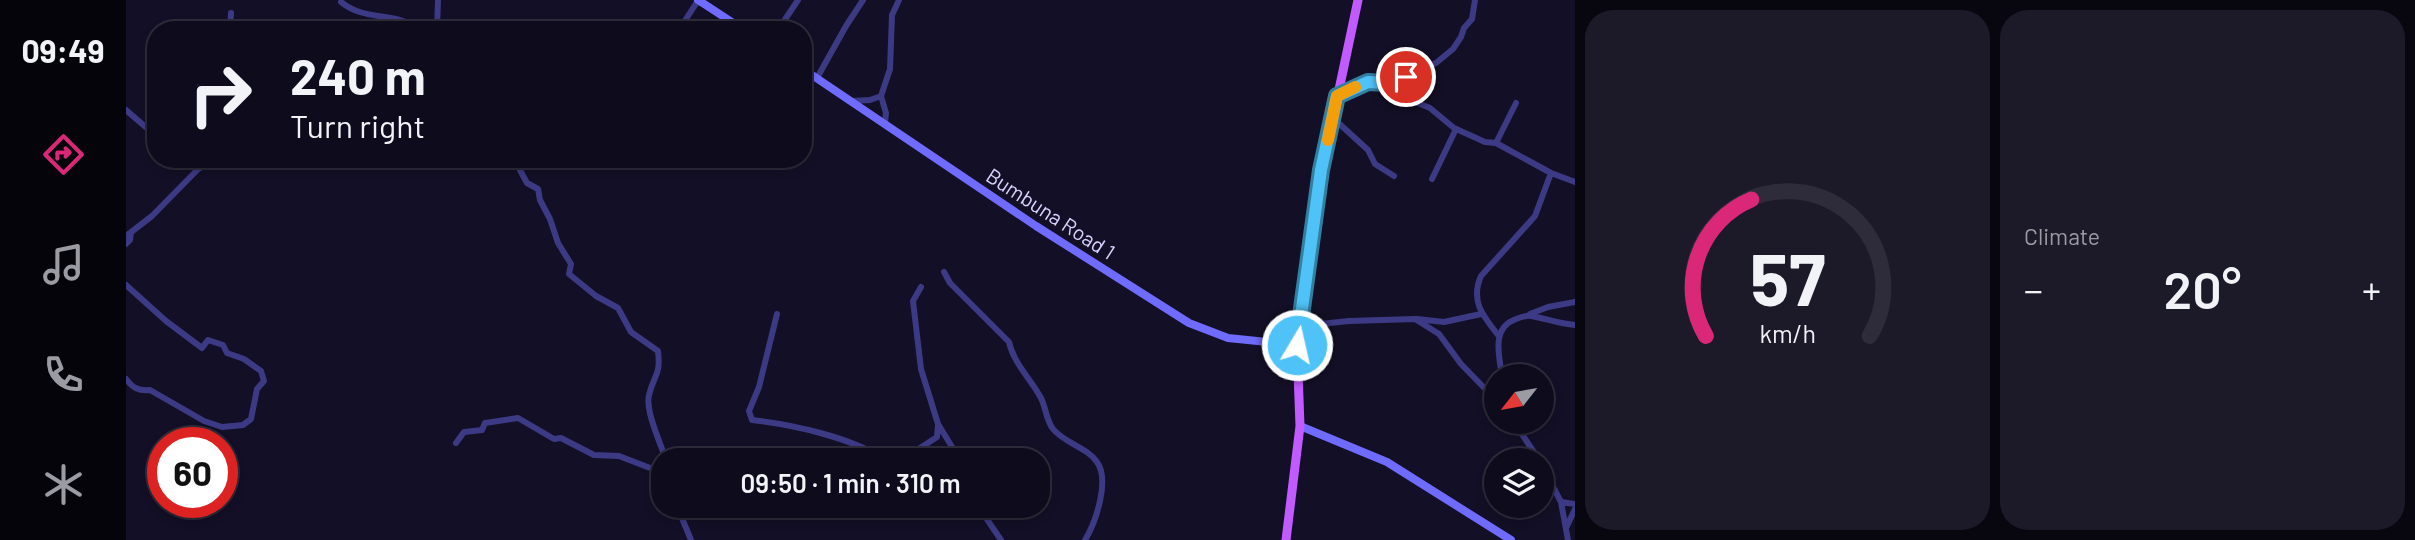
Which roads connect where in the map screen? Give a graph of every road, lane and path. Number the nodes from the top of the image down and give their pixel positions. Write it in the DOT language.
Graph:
graph roads {
  1 [pos="438,0"];
  2 [pos="798,0"];
  3 [pos="863,0"];
  4 [pos="899,0"];
  5 [pos="1358,0"];
  6 [pos="1475,0"];
  7 [pos="341,2"];
  8 [pos="701,2"];
  9 [pos="231,13"];
  10 [pos="231,21"];
  11 [pos="409,21"];
  12 [pos="437,21"];
  13 [pos="685,21"];
  14 [pos="730,21"];
  15 [pos="784,21"];
  16 [pos="812,75"];
  17 [pos="817,78"];
  18 [pos="1387,83"];
  19 [pos="881,96"];
  20 [pos="1337,96"];
  21 [pos="852,101"];
  22 [pos="1517,103"];
  23 [pos="126,110"];
  24 [pos="1333,118"];
  25 [pos="885,122"];
  26 [pos="147,128"];
  27 [pos="1456,129"];
  28 [pos="1496,143"];
  29 [pos="200,168"];
  30 [pos="519,168"];
  31 [pos="1551,173"];
  32 [pos="1394,176"];
  33 [pos="1432,179"];
  34 [pos="1575,182"];
  35 [pos="129,234"];
  36 [pos="126,244"];
  37 [pos="944,272"];
  38 [pos="126,285"];
  39 [pos="920,287"];
  40 [pos="1575,302"];
  41 [pos="777,314"];
  42 [pos="1481,314"];
  43 [pos="1529,315"];
  44 [pos="1415,319"];
  45 [pos="1575,325"];
  46 [pos="1301,326"];
  47 [pos="1498,335"];
  48 [pos="1297,345"];
  49 [pos="1501,364"];
  50 [pos="126,379"];
  51 [pos="1484,388"];
  52 [pos="938,424"];
  53 [pos="1300,426"];
  54 [pos="937,437"];
  55 [pos="456,443"];
  56 [pos="950,444"];
  57 [pos="662,448"];
  58 [pos="858,448"];
  59 [pos="920,448"];
  60 [pos="952,448"];
  61 [pos="651,468"];
  62 [pos="1554,489"];
  63 [pos="1561,502"];
  64 [pos="1575,506"];
  65 [pos="681,518"];
  66 [pos="986,518"];
  67 [pos="1566,528"];
  68 [pos="685,530"];
  69 [pos="691,540"];
  70 [pos="699,540"];
  71 [pos="1001,540"];
  72 [pos="1086,540"];
  73 [pos="1286,540"];
  74 [pos="1511,540"];
  75 [pos="1568,540"];
  1 -- 12 [label="street"];
  2 -- 15 [label="street"];
  3 -- 17 [label="street"];
  4 -- 19 [label="street"];
  5 -- 20 [label="main road"];
  6 -- 18 [label="street"];
  7 -- 11 [label="street"];
  8 -- 13 [label="street"];
  8 -- 14 [label="main road"];
  9 -- 10 [label="street"];
  16 -- 17 [label="main road, Bumbuna Road 1"];
  17 -- 21 [label="main road, Bumbuna Road 1"];
  18 -- 20 [label="street"];
  18 -- 27 [label="street"];
  19 -- 21 [label="street"];
  19 -- 25 [label="street"];
  20 -- 24 [label="main road"];
  21 -- 25 [label="main road, Bumbuna Road 1"];
  22 -- 28 [label="street"];
  23 -- 26 [label="street"];
  24 -- 32 [label="street"];
  24 -- 46 [label="main road"];
  25 -- 48 [label="main road, Bumbuna Road 1"];
  27 -- 28 [label="street"];
  27 -- 33 [label="street"];
  28 -- 31 [label="street"];
  29 -- 35 [label="street"];
  30 -- 57 [label="street"];
  31 -- 34 [label="street"];
  31 -- 42 [label="street"];
  35 -- 36 [label="street"];
  37 -- 72 [label="street"];
  38 -- 50 [label="street"];
  39 -- 52 [label="street"];
  40 -- 43 [label="street"];
  41 -- 58 [label="street"];
  42 -- 44 [label="street"];
  42 -- 47 [label="street"];
  43 -- 45 [label="street"];
  43 -- 47 [label="street"];
  44 -- 46 [label="street"];
  44 -- 51 [label="street"];
  46 -- 48 [label="main road"];
  47 -- 49 [label="street"];
  48 -- 53 [label="main road"];
  52 -- 54 [label="street"];
  52 -- 56 [label="street"];
  53 -- 73 [label="main road"];
  53 -- 74 [label="main road"];
  54 -- 56 [label="street"];
  54 -- 59 [label="street"];
  55 -- 61 [label="street"];
  56 -- 60 [label="street"];
  62 -- 63 [label="street"];
  63 -- 64 [label="street"];
  63 -- 67 [label="street"];
  64 -- 67 [label="street"];
  65 -- 68 [label="street"];
  66 -- 71 [label="street"];
  67 -- 75 [label="street"];
  68 -- 69 [label="street"];
  68 -- 70 [label="street"];
}
